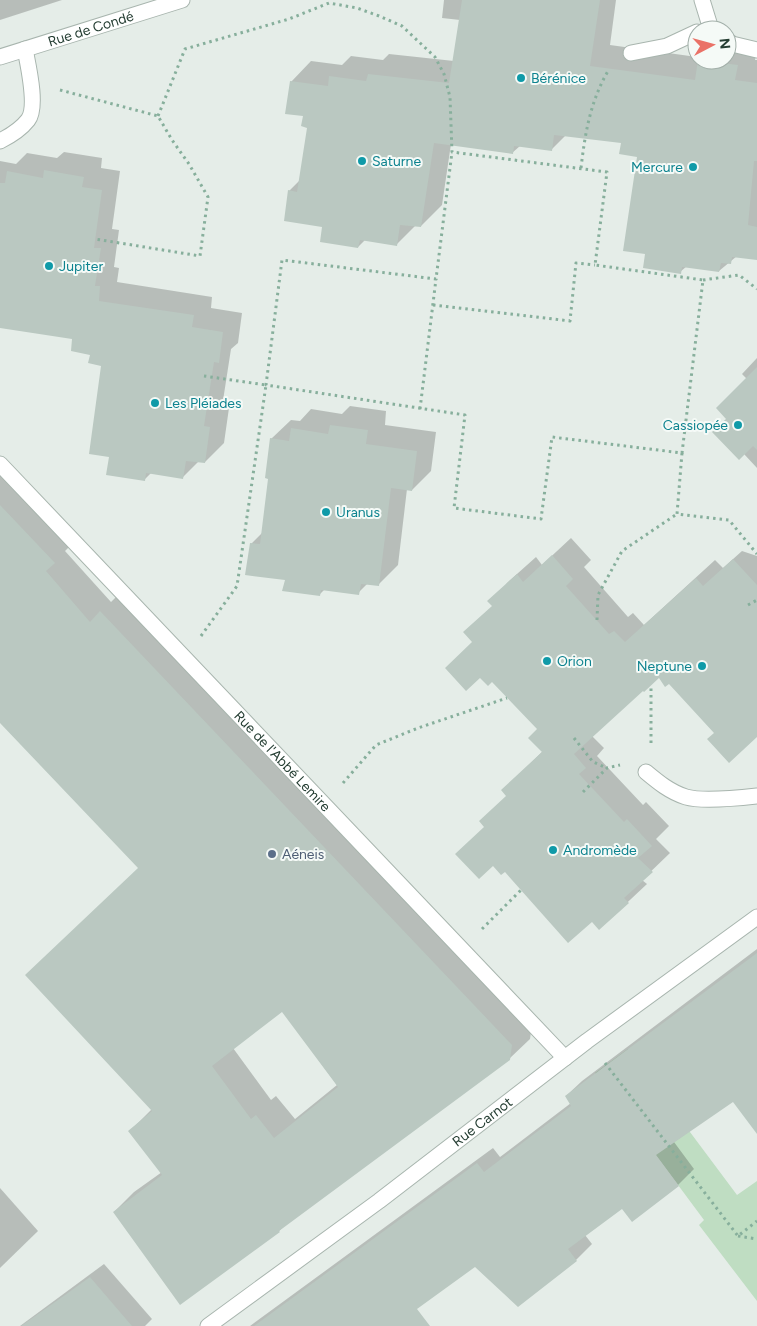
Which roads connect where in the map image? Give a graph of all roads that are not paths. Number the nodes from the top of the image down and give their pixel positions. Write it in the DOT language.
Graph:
graph roads {
  1 [pos="182,0"];
  2 [pos="702,0"];
  3 [pos="705,20"];
  4 [pos="687,38"];
  5 [pos="737,45"];
  6 [pos="25,49"];
  7 [pos="757,50"];
  8 [pos="631,54"];
  9 [pos="0,57"];
  10 [pos="0,142"];
  11 [pos="0,464"];
  12 [pos="646,772"];
  13 [pos="757,796"];
  14 [pos="757,917"];
  15 [pos="565,1058"];
  16 [pos="208,1326"];
  1 -- 6 [label="street, Rue de Condé"];
  2 -- 3 [label="street"];
  4 -- 8 [label="street"];
  5 -- 7 [label="street"];
  6 -- 9 [label="street, Rue de Condé"];
  6 -- 10 [label="street"];
  11 -- 15 [label="street, Rue de l'Abbé Lemire"];
  12 -- 13 [label="street"];
  14 -- 15 [label="street, Rue Carnot"];
  15 -- 16 [label="street, Rue Carnot"];
}
